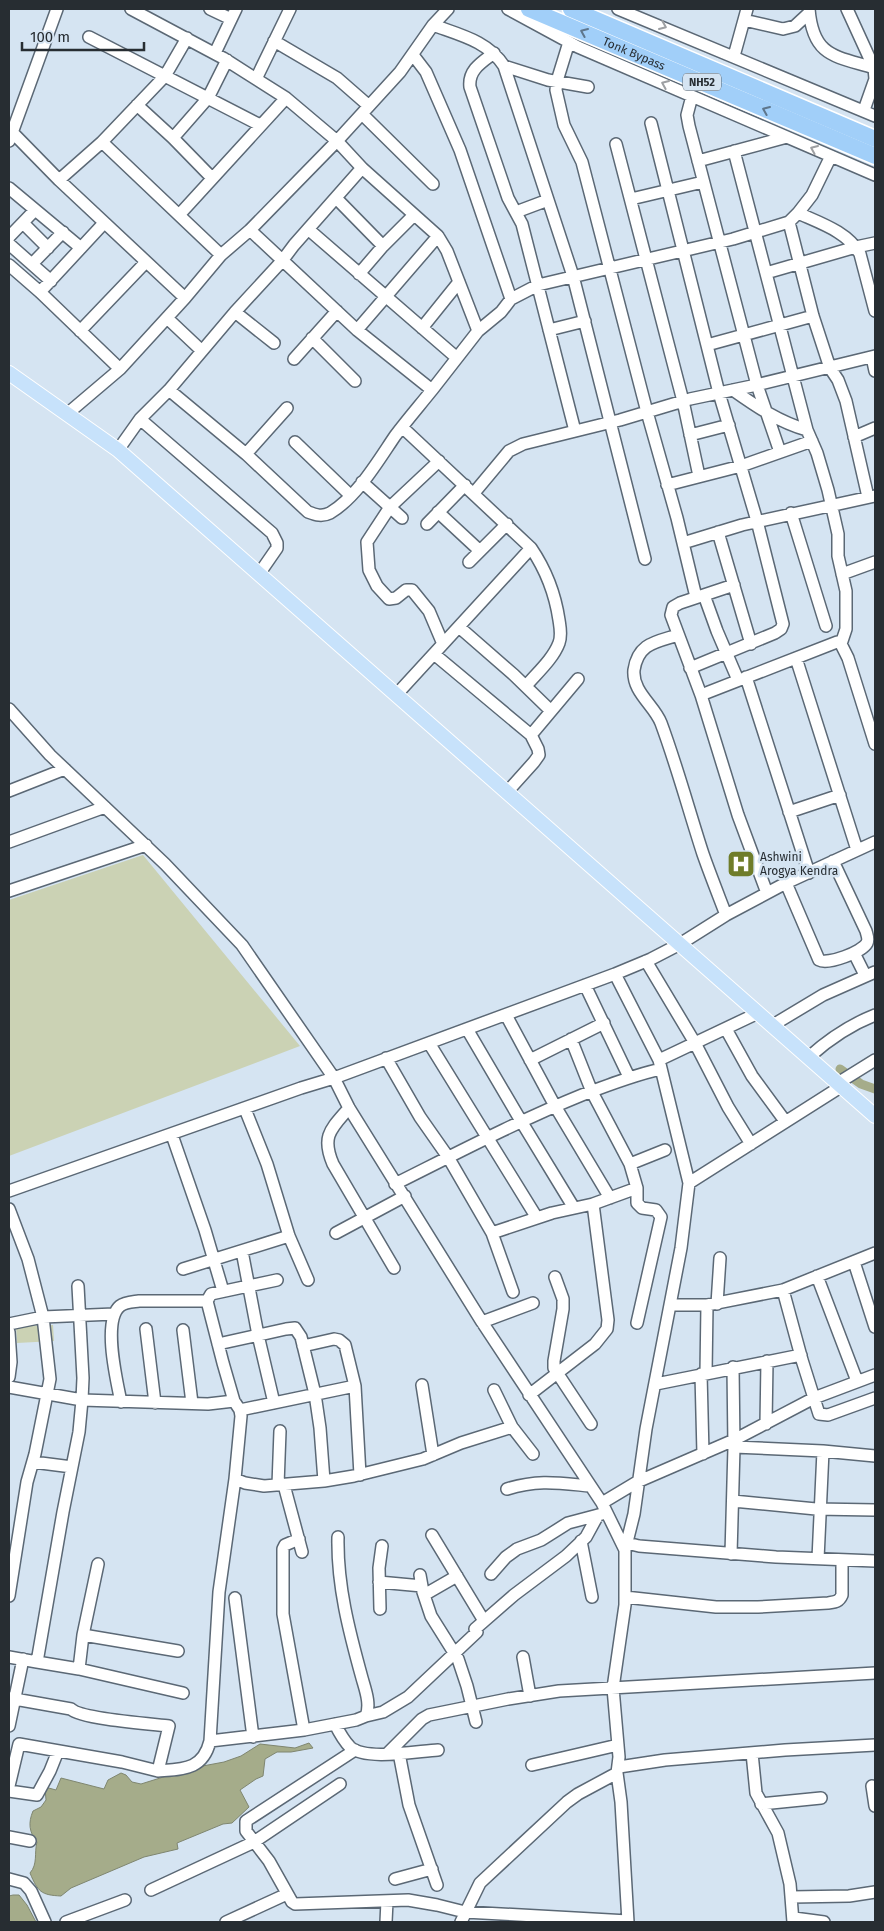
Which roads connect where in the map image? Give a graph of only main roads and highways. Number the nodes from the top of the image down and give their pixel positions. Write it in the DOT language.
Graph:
graph roads {
  1 [pos="529,9"];
  2 [pos="571,9"];
  3 [pos="875,138"];
  4 [pos="875,156"];
  5 [pos="9,373"];
  6 [pos="875,1116"];
  4 -- 1 [label="highway, Tonk Bypass / NH52, one-way"];
  2 -- 3 [label="highway, NH52"];
  5 -- 6 [label="main road"];
}
